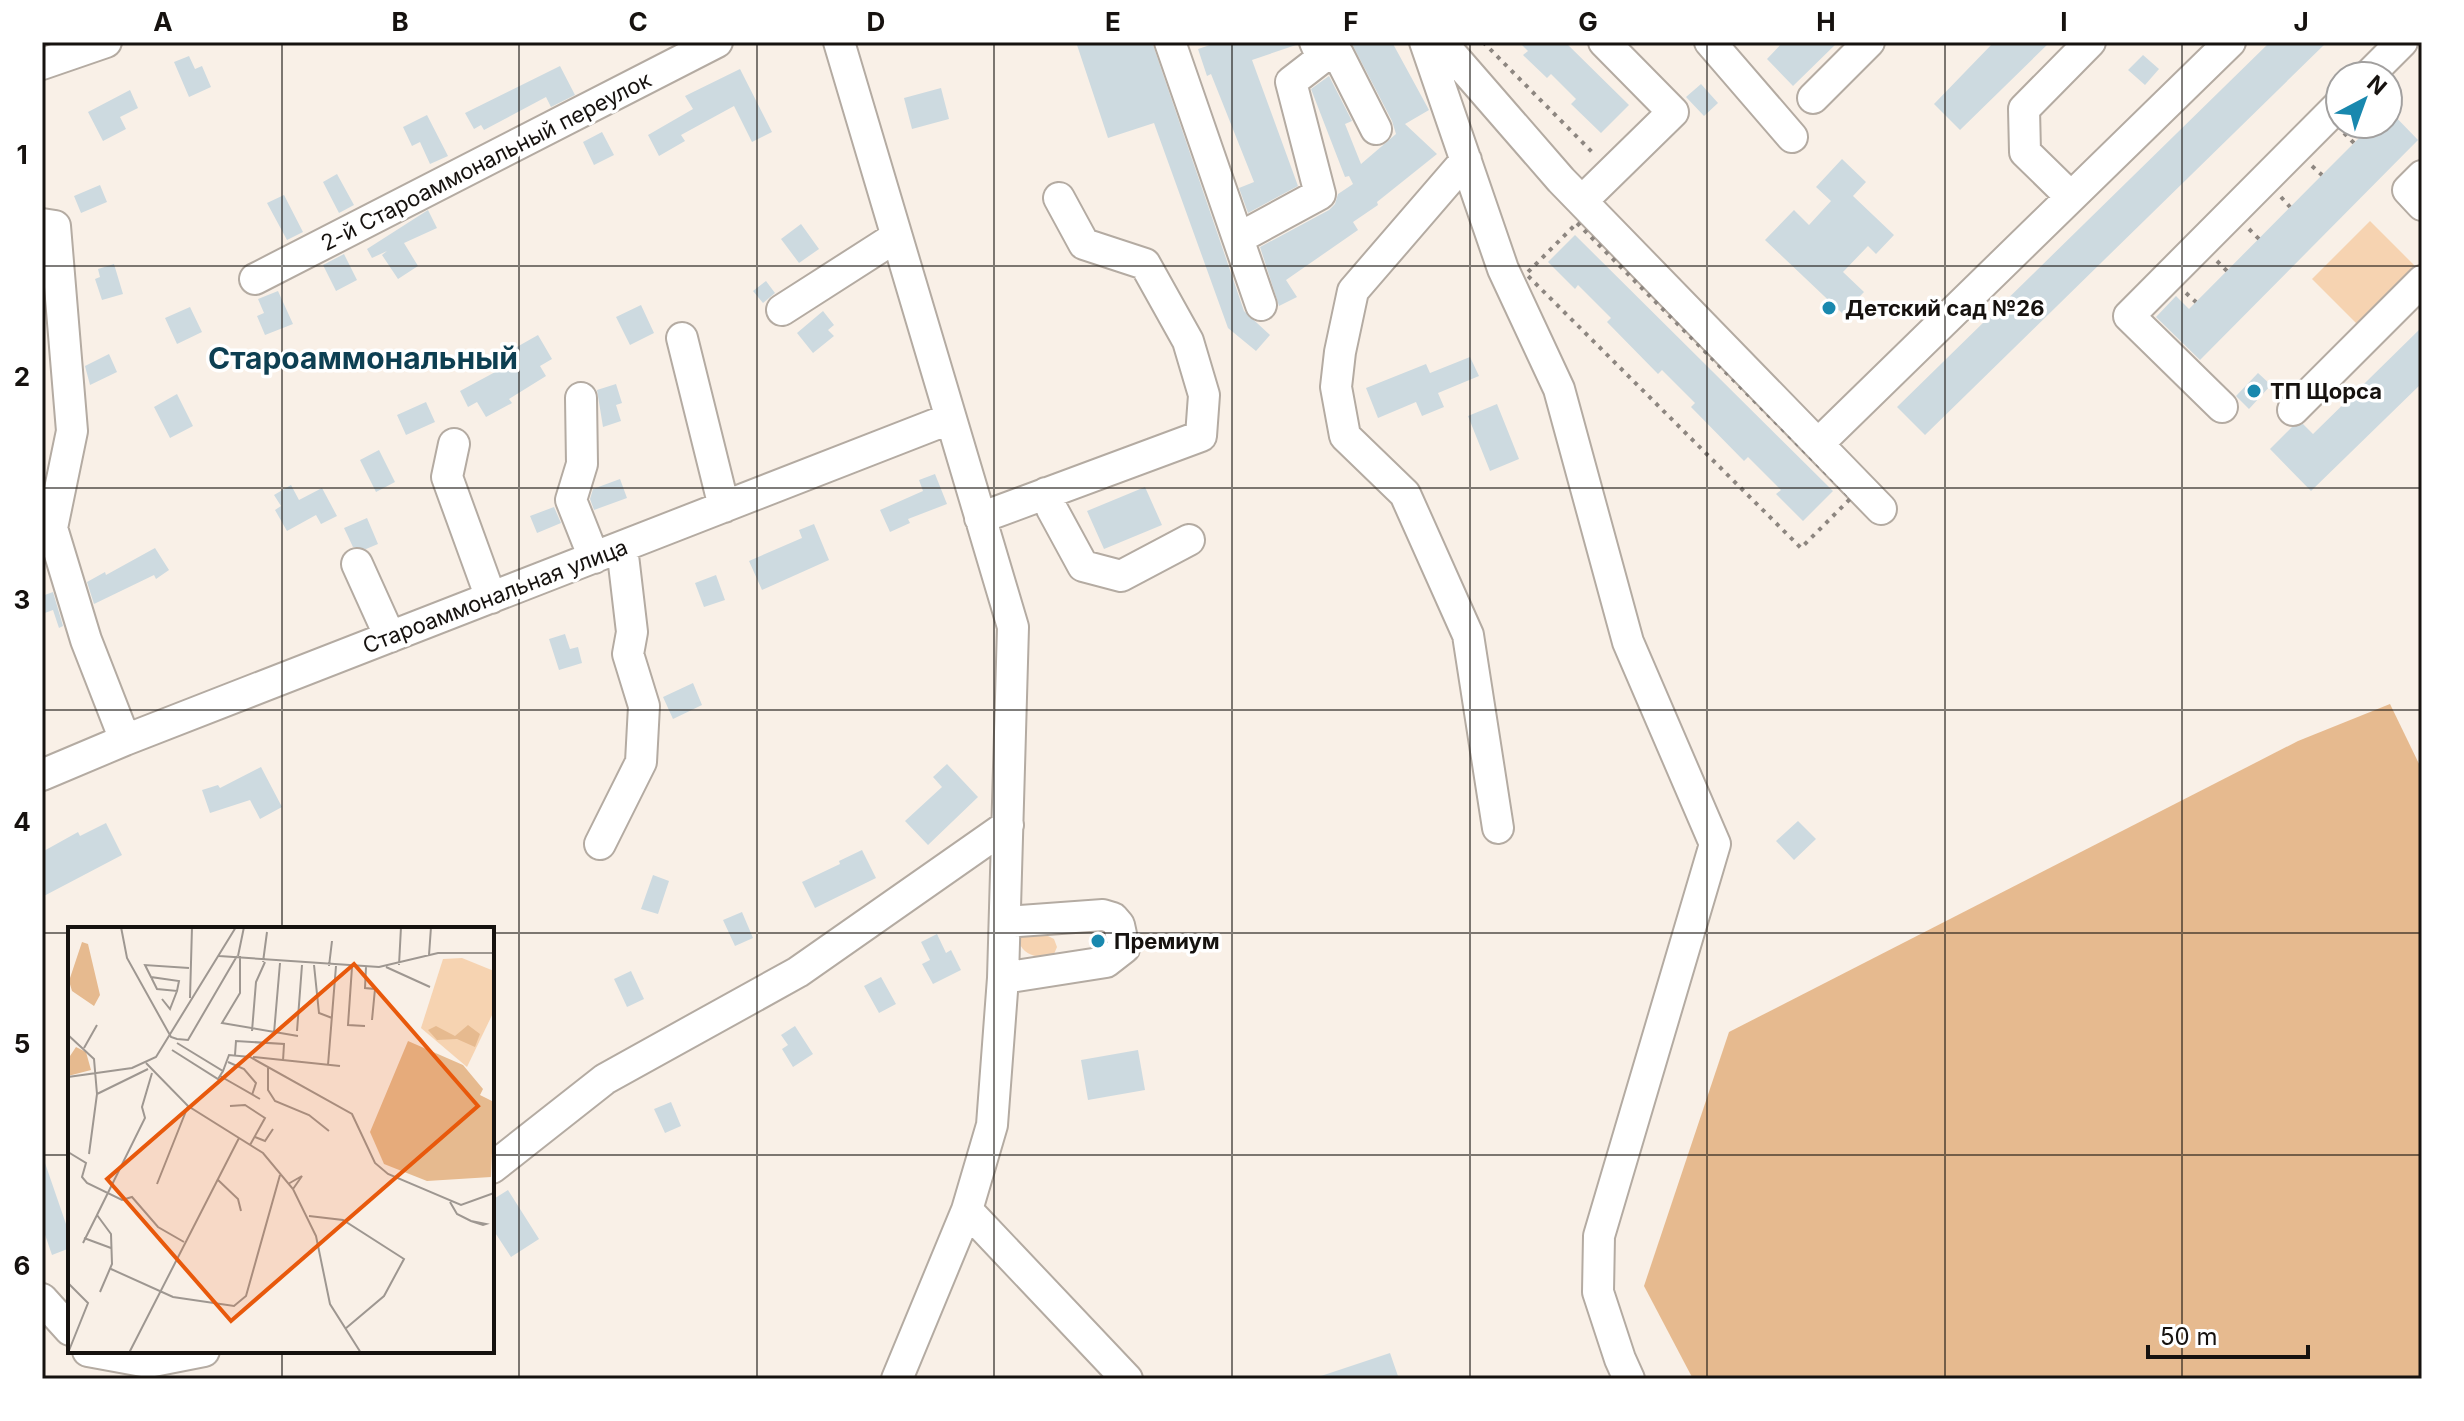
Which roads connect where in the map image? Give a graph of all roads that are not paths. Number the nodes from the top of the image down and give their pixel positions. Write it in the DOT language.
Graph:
graph roads {
  1 [pos="106,42"];
  2 [pos="717,42"];
  3 [pos="839,42"];
  4 [pos="1425,42"];
  5 [pos="1441,42"];
  6 [pos="1604,42"];
  7 [pos="1710,42"];
  8 [pos="1869,42"];
  9 [pos="2090,42"];
  10 [pos="2230,42"];
  11 [pos="2402,42"];
  12 [pos="1173,43"];
  13 [pos="1318,50"];
  14 [pos="2384,60"];
  15 [pos="42,64"];
  16 [pos="1813,98"];
  17 [pos="2324,120"];
  18 [pos="1376,129"];
  19 [pos="1792,137"];
  20 [pos="1466,160"];
  21 [pos="2422,176"];
  22 [pos="2071,197"];
  23 [pos="1059,198"];
  24 [pos="2422,205"];
  25 [pos="1579,212"];
  26 [pos="42,224"];
  27 [pos="896,237"];
  28 [pos="1239,238"];
  29 [pos="255,279"];
  30 [pos="2422,281"];
  31 [pos="1261,305"];
  32 [pos="782,310"];
  33 [pos="682,338"];
  34 [pos="581,398"];
  35 [pos="2222,407"];
  36 [pos="2293,410"];
  37 [pos="949,419"];
  38 [pos="454,444"];
  39 [pos="1818,444"];
  40 [pos="1046,493"];
  41 [pos="724,507"];
  42 [pos="1881,509"];
  43 [pos="980,518"];
  44 [pos="1189,540"];
  45 [pos="622,547"];
  46 [pos="594,558"];
  47 [pos="357,564"];
  48 [pos="491,598"];
  49 [pos="390,637"];
  50 [pos="125,740"];
  51 [pos="42,775"];
  52 [pos="1008,825"];
  53 [pos="1498,828"];
  54 [pos="600,844"];
  55 [pos="1046,919"];
  56 [pos="1005,922"];
  57 [pos="1055,970"];
  58 [pos="1003,978"];
  59 [pos="494,1166"];
  60 [pos="967,1210"];
  61 [pos="42,1299"];
  62 [pos="68,1328"];
  63 [pos="99,1353"];
  64 [pos="194,1353"];
  65 [pos="897,1379"];
  66 [pos="1127,1379"];
  67 [pos="1629,1379"];
  1 -- 15 [label="street"];
  2 -- 29 [label="street, 2-й Староаммональный переулок"];
  3 -- 27 [label="street"];
  4 -- 20 [label="street"];
  5 -- 25 [label="street"];
  6 -- 25 [label="street"];
  7 -- 19 [label="street"];
  8 -- 16 [label="street"];
  9 -- 22 [label="street"];
  10 -- 22 [label="street"];
  11 -- 14 [label="street"];
  12 -- 28 [label="street"];
  13 -- 18 [label="street"];
  13 -- 28 [label="street"];
  17 -- 35 [label="street"];
  20 -- 53 [label="street"];
  20 -- 67 [label="street"];
  21 -- 24 [label="street"];
  22 -- 39 [label="street"];
  23 -- 40 [label="street"];
  25 -- 39 [label="street"];
  26 -- 50 [label="street"];
  27 -- 32 [label="street"];
  27 -- 37 [label="street"];
  28 -- 31 [label="street"];
  30 -- 36 [label="street"];
  33 -- 41 [label="street"];
  34 -- 46 [label="street"];
  37 -- 41 [label="street, Староаммональная улица"];
  37 -- 43 [label="street"];
  38 -- 48 [label="street"];
  39 -- 42 [label="street"];
  40 -- 43 [label="street"];
  40 -- 44 [label="street"];
  41 -- 45 [label="street, Староаммональная улица"];
  43 -- 52 [label="street"];
  45 -- 46 [label="street, Староаммональная улица"];
  45 -- 54 [label="street"];
  46 -- 48 [label="street, Староаммональная улица"];
  47 -- 49 [label="street"];
  48 -- 49 [label="street, Староаммональная улица"];
  49 -- 50 [label="street, Староаммональная улица"];
  50 -- 51 [label="street, Староаммональная улица"];
  52 -- 56 [label="street"];
  52 -- 59 [label="street"];
  55 -- 56 [label="street"];
  55 -- 57 [label="street"];
  55 -- 57 [label="street"];
  56 -- 58 [label="street"];
  57 -- 58 [label="street"];
  58 -- 60 [label="street"];
  60 -- 65 [label="street"];
  60 -- 66 [label="street"];
  61 -- 62 [label="street"];
  63 -- 64 [label="street"];
}
